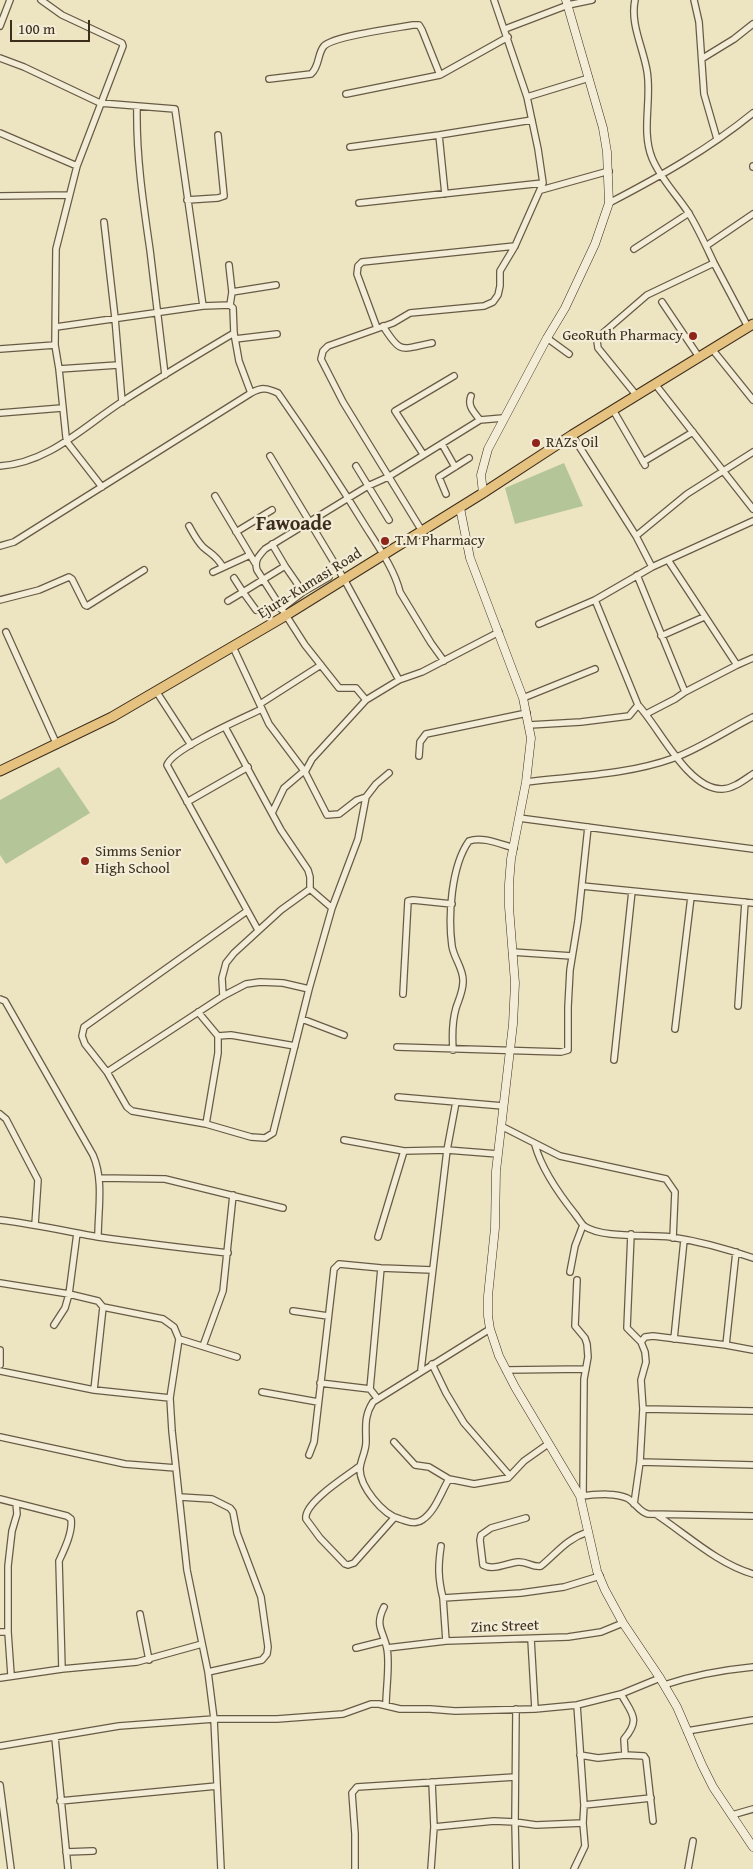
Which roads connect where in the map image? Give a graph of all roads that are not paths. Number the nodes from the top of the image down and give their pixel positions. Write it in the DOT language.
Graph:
graph roads {
  1 [pos="10,0"];
  2 [pos="41,0"];
  3 [pos="494,0"];
  4 [pos="592,0"];
  5 [pos="635,0"];
  6 [pos="694,0"];
  7 [pos="567,3"];
  8 [pos="753,24"];
  9 [pos="0,26"];
  10 [pos="505,29"];
  11 [pos="508,37"];
  12 [pos="0,58"];
  13 [pos="703,58"];
  14 [pos="440,75"];
  15 [pos="589,78"];
  16 [pos="269,79"];
  17 [pos="346,94"];
  18 [pos="527,96"];
  19 [pos="100,103"];
  20 [pos="137,106"];
  21 [pos="753,113"];
  22 [pos="532,120"];
  23 [pos="0,132"];
  24 [pos="218,135"];
  25 [pos="439,136"];
  26 [pos="717,139"];
  27 [pos="350,147"];
  28 [pos="78,166"];
  29 [pos="609,171"];
  30 [pos="661,176"];
  31 [pos="542,187"];
  32 [pos="445,194"];
  33 [pos="69,195"];
  34 [pos="0,196"];
  35 [pos="187,200"];
  36 [pos="360,203"];
  37 [pos="609,203"];
  38 [pos="688,213"];
  39 [pos="753,214"];
  40 [pos="104,222"];
  41 [pos="515,246"];
  42 [pos="706,246"];
  43 [pos="634,249"];
  44 [pos="714,263"];
  45 [pos="229,265"];
  46 [pos="276,285"];
  47 [pos="232,292"];
  48 [pos="662,302"];
  49 [pos="230,305"];
  50 [pos="203,306"];
  51 [pos="158,313"];
  52 [pos="115,318"];
  53 [pos="750,325"];
  54 [pos="56,327"];
  55 [pos="380,327"];
  56 [pos="278,334"];
  57 [pos="235,336"];
  58 [pos="546,338"];
  59 [pos="432,343"];
  60 [pos="55,345"];
  61 [pos="0,349"];
  62 [pos="712,349"];
  63 [pos="569,354"];
  64 [pos="698,358"];
  65 [pos="118,365"];
  66 [pos="59,369"];
  67 [pos="164,375"];
  68 [pos="454,376"];
  69 [pos="655,384"];
  70 [pos="251,393"];
  71 [pos="471,396"];
  72 [pos="637,396"];
  73 [pos="753,400"];
  74 [pos="122,402"];
  75 [pos="62,408"];
  76 [pos="613,410"];
  77 [pos="0,413"];
  78 [pos="503,418"];
  79 [pos="480,420"];
  80 [pos="692,432"];
  81 [pos="572,435"];
  82 [pos="67,442"];
  83 [pos="442,444"];
  84 [pos="753,452"];
  85 [pos="423,454"];
  86 [pos="270,456"];
  87 [pos="469,458"];
  88 [pos="0,466"];
  89 [pos="356,466"];
  90 [pos="455,467"];
  91 [pos="724,472"];
  92 [pos="388,477"];
  93 [pos="368,486"];
  94 [pos="102,487"];
  95 [pos="482,493"];
  96 [pos="446,494"];
  97 [pos="215,496"];
  98 [pos="348,498"];
  99 [pos="460,508"];
  100 [pos="753,509"];
  101 [pos="272,510"];
  102 [pos="390,520"];
  103 [pos="753,521"];
  104 [pos="310,522"];
  105 [pos="189,526"];
  106 [pos="422,531"];
  107 [pos="236,532"];
  108 [pos="636,536"];
  109 [pos="272,544"];
  110 [pos="0,546"];
  111 [pos="250,555"];
  112 [pos="383,555"];
  113 [pos="668,560"];
  114 [pos="255,563"];
  115 [pos="286,566"];
  116 [pos="223,567"];
  117 [pos="652,567"];
  118 [pos="144,570"];
  119 [pos="213,572"];
  120 [pos="637,575"];
  121 [pos="329,577"];
  122 [pos="234,578"];
  123 [pos="263,579"];
  124 [pos="344,579"];
  125 [pos="243,592"];
  126 [pos="303,592"];
  127 [pos="0,600"];
  128 [pos="595,600"];
  129 [pos="228,601"];
  130 [pos="256,610"];
  131 [pos="283,612"];
  132 [pos="704,617"];
  133 [pos="539,624"];
  134 [pos="6,632"];
  135 [pos="498,632"];
  136 [pos="661,636"];
  137 [pos="233,647"];
  138 [pos="753,658"];
  139 [pos="444,661"];
  140 [pos="321,665"];
  141 [pos="736,665"];
  142 [pos="595,669"];
  143 [pos="399,680"];
  144 [pos="156,692"];
  145 [pos="685,692"];
  146 [pos="524,698"];
  147 [pos="366,700"];
  148 [pos="638,705"];
  149 [pos="261,706"];
  150 [pos="527,713"];
  151 [pos="646,714"];
  152 [pos="753,717"];
  153 [pos="529,725"];
  154 [pos="225,727"];
  155 [pos="57,744"];
  156 [pos="191,745"];
  157 [pos="419,756"];
  158 [pos="677,757"];
  159 [pos="248,767"];
  160 [pos="0,772"];
  161 [pos="305,772"];
  162 [pos="389,773"];
  163 [pos="753,774"];
  164 [pos="526,782"];
  165 [pos="366,797"];
  166 [pos="187,802"];
  167 [pos="272,813"];
  168 [pos="519,818"];
  169 [pos="588,827"];
  170 [pos="514,848"];
  171 [pos="753,849"];
  172 [pos="582,886"];
  173 [pos="310,888"];
  174 [pos="632,891"];
  175 [pos="691,897"];
  176 [pos="745,902"];
  177 [pos="753,903"];
  178 [pos="452,904"];
  179 [pos="332,908"];
  180 [pos="247,911"];
  181 [pos="258,930"];
  182 [pos="512,952"];
  183 [pos="572,956"];
  184 [pos="309,989"];
  185 [pos="403,994"];
  186 [pos="223,996"];
  187 [pos="0,999"];
  188 [pos="738,1006"];
  189 [pos="198,1012"];
  190 [pos="302,1018"];
  191 [pos="675,1029"];
  192 [pos="344,1035"];
  193 [pos="218,1036"];
  194 [pos="295,1046"];
  195 [pos="397,1047"];
  196 [pos="453,1050"];
  197 [pos="510,1050"];
  198 [pos="614,1060"];
  199 [pos="107,1072"];
  200 [pos="398,1097"];
  201 [pos="456,1102"];
  202 [pos="503,1106"];
  203 [pos="0,1114"];
  204 [pos="206,1124"];
  205 [pos="501,1126"];
  206 [pos="344,1140"];
  207 [pos="535,1145"];
  208 [pos="447,1150"];
  209 [pos="404,1151"];
  210 [pos="498,1154"];
  211 [pos="99,1178"];
  212 [pos="233,1195"];
  213 [pos="284,1208"];
  214 [pos="0,1220"];
  215 [pos="35,1224"];
  216 [pos="583,1225"];
  217 [pos="77,1233"];
  218 [pos="631,1234"];
  219 [pos="98,1237"];
  220 [pos="378,1237"];
  221 [pos="673,1238"];
  222 [pos="684,1240"];
  223 [pos="736,1252"];
  224 [pos="228,1253"];
  225 [pos="753,1258"];
  226 [pos="381,1268"];
  227 [pos="432,1270"];
  228 [pos="570,1272"];
  229 [pos="577,1280"];
  230 [pos="0,1283"];
  231 [pos="69,1294"];
  232 [pos="103,1307"];
  233 [pos="293,1310"];
  234 [pos="328,1316"];
  235 [pos="54,1325"];
  236 [pos="490,1329"];
  237 [pos="179,1339"];
  238 [pos="674,1339"];
  239 [pos="641,1342"];
  240 [pos="726,1345"];
  241 [pos="203,1346"];
  242 [pos="0,1350"];
  243 [pos="753,1350"];
  244 [pos="237,1357"];
  245 [pos="432,1364"];
  246 [pos="0,1365"];
  247 [pos="586,1369"];
  248 [pos="421,1370"];
  249 [pos="506,1370"];
  250 [pos="0,1371"];
  251 [pos="320,1383"];
  252 [pos="370,1389"];
  253 [pos="94,1390"];
  254 [pos="262,1392"];
  255 [pos="170,1398"];
  256 [pos="378,1398"];
  257 [pos="318,1402"];
  258 [pos="643,1409"];
  259 [pos="753,1411"];
  260 [pos="0,1439"];
  261 [pos="394,1442"];
  262 [pos="548,1444"];
  263 [pos="309,1455"];
  264 [pos="640,1462"];
  265 [pos="753,1465"];
  266 [pos="360,1466"];
  267 [pos="176,1468"];
  268 [pos="510,1476"];
  269 [pos="449,1479"];
  270 [pos="581,1496"];
  271 [pos="180,1497"];
  272 [pos="0,1499"];
  273 [pos="16,1503"];
  274 [pos="634,1504"];
  275 [pos="657,1515"];
  276 [pos="753,1516"];
  277 [pos="394,1518"];
  278 [pos="526,1518"];
  279 [pos="588,1532"];
  280 [pos="441,1546"];
  281 [pos="753,1574"];
  282 [pos="600,1576"];
  283 [pos="443,1598"];
  284 [pos="384,1607"];
  285 [pos="140,1614"];
  286 [pos="623,1623"];
  287 [pos="0,1632"];
  288 [pos="8,1632"];
  289 [pos="531,1639"];
  290 [pos="384,1641"];
  291 [pos="446,1641"];
  292 [pos="202,1644"];
  293 [pos="356,1648"];
  294 [pos="387,1648"];
  295 [pos="149,1660"];
  296 [pos="753,1667"];
  297 [pos="62,1669"];
  298 [pos="208,1672"];
  299 [pos="11,1676"];
  300 [pos="0,1678"];
  301 [pos="662,1681"];
  302 [pos="621,1694"];
  303 [pos="386,1705"];
  304 [pos="577,1705"];
  305 [pos="516,1708"];
  306 [pos="535,1709"];
  307 [pos="214,1719"];
  308 [pos="753,1720"];
  309 [pos="687,1731"];
  310 [pos="55,1738"];
  311 [pos="0,1746"];
  312 [pos="580,1755"];
  313 [pos="625,1755"];
  314 [pos="515,1777"];
  315 [pos="432,1782"];
  316 [pos="0,1785"];
  317 [pos="217,1786"];
  318 [pos="651,1798"];
  319 [pos="60,1800"];
  320 [pos="584,1805"];
  321 [pos="753,1809"];
  322 [pos="732,1815"];
  323 [pos="653,1821"];
  324 [pos="515,1822"];
  325 [pos="582,1824"];
  326 [pos="434,1827"];
  327 [pos="693,1841"];
  328 [pos="753,1848"];
  329 [pos="93,1851"];
  330 [pos="66,1852"];
  331 [pos="11,1869"];
  332 [pos="68,1869"];
  333 [pos="222,1869"];
  334 [pos="355,1869"];
  335 [pos="431,1869"];
  336 [pos="516,1869"];
  337 [pos="574,1869"];
  338 [pos="688,1869"];
  1 -- 9 [label="street"];
  2 -- 19 [label="street"];
  3 -- 10 [label="street"];
  4 -- 7 [label="street"];
  5 -- 30 [label="street"];
  6 -- 13 [label="street"];
  7 -- 10 [label="street"];
  7 -- 15 [label="street"];
  8 -- 13 [label="street"];
  10 -- 11 [label="street"];
  11 -- 14 [label="street"];
  11 -- 18 [label="street"];
  12 -- 19 [label="street"];
  13 -- 26 [label="street"];
  14 -- 16 [label="street"];
  14 -- 17 [label="street"];
  15 -- 18 [label="street"];
  15 -- 29 [label="street"];
  18 -- 22 [label="street"];
  19 -- 20 [label="street"];
  19 -- 28 [label="street"];
  20 -- 35 [label="street"];
  20 -- 51 [label="street"];
  21 -- 26 [label="street"];
  22 -- 25 [label="street"];
  22 -- 31 [label="street"];
  23 -- 28 [label="street"];
  24 -- 35 [label="street"];
  25 -- 27 [label="street"];
  25 -- 32 [label="street"];
  26 -- 30 [label="street"];
  28 -- 33 [label="street"];
  29 -- 31 [label="street"];
  29 -- 37 [label="street"];
  30 -- 37 [label="street"];
  30 -- 38 [label="street"];
  31 -- 32 [label="street"];
  31 -- 41 [label="street"];
  32 -- 36 [label="street"];
  33 -- 34 [label="street"];
  33 -- 54 [label="street"];
  35 -- 50 [label="street"];
  37 -- 58 [label="street"];
  38 -- 42 [label="street"];
  38 -- 43 [label="street"];
  39 -- 42 [label="street"];
  40 -- 52 [label="street"];
  41 -- 55 [label="street"];
  41 -- 55 [label="street"];
  42 -- 44 [label="street"];
  44 -- 53 [label="street"];
  44 -- 72 [label="street"];
  45 -- 47 [label="street"];
  46 -- 47 [label="street"];
  47 -- 49 [label="street"];
  48 -- 64 [label="street"];
  49 -- 50 [label="street"];
  49 -- 57 [label="street"];
  50 -- 51 [label="street"];
  51 -- 52 [label="street"];
  51 -- 67 [label="street"];
  52 -- 54 [label="street"];
  52 -- 65 [label="street"];
  53 -- 62 [label="main road, Ejura-Kumasi Road"];
  54 -- 60 [label="street"];
  55 -- 59 [label="street"];
  55 -- 92 [label="street"];
  56 -- 57 [label="street"];
  57 -- 67 [label="street"];
  57 -- 70 [label="street"];
  58 -- 63 [label="street"];
  58 -- 78 [label="street"];
  60 -- 61 [label="street"];
  60 -- 66 [label="street"];
  62 -- 64 [label="main road, Ejura-Kumasi Road"];
  62 -- 73 [label="street"];
  64 -- 69 [label="main road, Ejura-Kumasi Road"];
  65 -- 66 [label="street"];
  65 -- 74 [label="street"];
  66 -- 75 [label="street"];
  67 -- 74 [label="street"];
  68 -- 85 [label="street"];
  69 -- 72 [label="main road, Ejura-Kumasi Road"];
  69 -- 80 [label="street"];
  70 -- 94 [label="street"];
  70 -- 98 [label="street"];
  71 -- 79 [label="street"];
  72 -- 76 [label="main road, Ejura-Kumasi Road"];
  74 -- 82 [label="street"];
  75 -- 77 [label="street"];
  75 -- 82 [label="street"];
  76 -- 80 [label="street"];
  76 -- 81 [label="main road, Ejura-Kumasi Road"];
  78 -- 79 [label="street"];
  78 -- 95 [label="street"];
  79 -- 83 [label="street"];
  80 -- 91 [label="street"];
  81 -- 95 [label="main road, Ejura-Kumasi Road"];
  81 -- 108 [label="street"];
  82 -- 88 [label="street"];
  82 -- 94 [label="street"];
  83 -- 85 [label="street"];
  83 -- 90 [label="street"];
  84 -- 91 [label="street"];
  85 -- 92 [label="street"];
  86 -- 104 [label="street"];
  87 -- 90 [label="street"];
  89 -- 93 [label="street"];
  90 -- 96 [label="street"];
  91 -- 100 [label="street"];
  91 -- 108 [label="street"];
  92 -- 93 [label="street"];
  92 -- 106 [label="street"];
  93 -- 98 [label="street"];
  93 -- 102 [label="street"];
  94 -- 110 [label="street"];
  95 -- 99 [label="main road, Ejura-Kumasi Road"];
  97 -- 107 [label="street"];
  98 -- 104 [label="street"];
  98 -- 112 [label="street"];
  99 -- 106 [label="main road, Ejura-Kumasi Road"];
  99 -- 135 [label="street"];
  101 -- 107 [label="street"];
  103 -- 113 [label="street"];
  104 -- 109 [label="street"];
  104 -- 124 [label="street"];
  105 -- 116 [label="street"];
  106 -- 112 [label="main road, Ejura-Kumasi Road"];
  107 -- 111 [label="street"];
  108 -- 117 [label="street"];
  109 -- 114 [label="street"];
  109 -- 115 [label="street"];
  111 -- 114 [label="street"];
  111 -- 116 [label="street"];
  112 -- 124 [label="main road, Ejura-Kumasi Road"];
  112 -- 139 [label="street"];
  113 -- 117 [label="street"];
  113 -- 132 [label="street"];
  114 -- 123 [label="street"];
  115 -- 123 [label="street"];
  115 -- 126 [label="street"];
  116 -- 119 [label="street"];
  117 -- 120 [label="street"];
  118 -- 127 [label="street"];
  120 -- 128 [label="street"];
  120 -- 136 [label="street"];
  121 -- 126 [label="street"];
  122 -- 125 [label="street"];
  123 -- 125 [label="street"];
  123 -- 131 [label="street"];
  124 -- 131 [label="main road, Ejura-Kumasi Road"];
  124 -- 143 [label="street"];
  125 -- 129 [label="street"];
  125 -- 130 [label="street"];
  126 -- 131 [label="street"];
  128 -- 133 [label="street"];
  128 -- 148 [label="street"];
  131 -- 137 [label="main road, Ejura-Kumasi Road"];
  131 -- 140 [label="street"];
  132 -- 136 [label="street"];
  132 -- 141 [label="street"];
  134 -- 155 [label="street"];
  135 -- 139 [label="street"];
  135 -- 146 [label="street"];
  136 -- 145 [label="street"];
  137 -- 144 [label="main road, Ejura-Kumasi Road"];
  137 -- 149 [label="street"];
  138 -- 141 [label="street"];
  139 -- 143 [label="street"];
  140 -- 147 [label="street"];
  140 -- 149 [label="street"];
  141 -- 145 [label="street"];
  142 -- 146 [label="street"];
  143 -- 147 [label="street"];
  144 -- 155 [label="main road, Ejura-Kumasi Road"];
  144 -- 156 [label="street"];
  145 -- 151 [label="street"];
  146 -- 150 [label="street"];
  147 -- 161 [label="street"];
  148 -- 151 [label="street"];
  148 -- 153 [label="street"];
  149 -- 154 [label="street"];
  149 -- 161 [label="street"];
  150 -- 153 [label="street"];
  150 -- 157 [label="street"];
  151 -- 158 [label="street"];
  152 -- 158 [label="street"];
  153 -- 164 [label="street"];
  154 -- 156 [label="street"];
  154 -- 159 [label="street"];
  155 -- 160 [label="main road, Ejura-Kumasi Road"];
  156 -- 166 [label="street"];
  158 -- 163 [label="street"];
  158 -- 164 [label="street"];
  159 -- 166 [label="street"];
  159 -- 167 [label="street"];
  161 -- 165 [label="street"];
  161 -- 167 [label="street"];
  162 -- 165 [label="street"];
  164 -- 168 [label="street"];
  165 -- 179 [label="street"];
  166 -- 180 [label="street"];
  167 -- 173 [label="street"];
  168 -- 169 [label="street"];
  168 -- 170 [label="street"];
  169 -- 171 [label="street"];
  169 -- 172 [label="street"];
  170 -- 178 [label="street"];
  170 -- 182 [label="street"];
  172 -- 174 [label="street"];
  172 -- 183 [label="street"];
  173 -- 179 [label="street"];
  173 -- 181 [label="street"];
  174 -- 175 [label="street"];
  174 -- 198 [label="street"];
  175 -- 176 [label="street"];
  175 -- 191 [label="street"];
  176 -- 177 [label="street"];
  176 -- 188 [label="street"];
  178 -- 185 [label="street"];
  178 -- 196 [label="street"];
  179 -- 184 [label="street"];
  180 -- 181 [label="street"];
  180 -- 199 [label="street"];
  181 -- 186 [label="street"];
  182 -- 183 [label="street"];
  182 -- 197 [label="street"];
  183 -- 197 [label="street"];
  184 -- 186 [label="street"];
  184 -- 190 [label="street"];
  186 -- 189 [label="street"];
  187 -- 211 [label="street"];
  189 -- 193 [label="street"];
  189 -- 199 [label="street"];
  190 -- 192 [label="street"];
  190 -- 194 [label="street"];
  193 -- 194 [label="street"];
  193 -- 204 [label="street"];
  194 -- 204 [label="street"];
  195 -- 196 [label="street"];
  196 -- 197 [label="street"];
  197 -- 202 [label="street"];
  199 -- 204 [label="street"];
  200 -- 201 [label="street"];
  201 -- 202 [label="street"];
  201 -- 208 [label="street"];
  202 -- 205 [label="street"];
  203 -- 215 [label="street"];
  205 -- 207 [label="street"];
  205 -- 210 [label="street"];
  206 -- 209 [label="street"];
  207 -- 216 [label="street"];
  207 -- 221 [label="street"];
  208 -- 209 [label="street"];
  208 -- 210 [label="street"];
  208 -- 227 [label="street"];
  209 -- 220 [label="street"];
  210 -- 236 [label="street"];
  211 -- 212 [label="street"];
  211 -- 219 [label="street"];
  212 -- 213 [label="street"];
  212 -- 224 [label="street"];
  214 -- 215 [label="street"];
  215 -- 217 [label="street"];
  216 -- 218 [label="street"];
  216 -- 228 [label="street"];
  217 -- 219 [label="street"];
  217 -- 231 [label="street"];
  218 -- 221 [label="street"];
  218 -- 239 [label="street"];
  219 -- 224 [label="street"];
  221 -- 222 [label="street"];
  222 -- 223 [label="street"];
  222 -- 238 [label="street"];
  223 -- 225 [label="street"];
  223 -- 240 [label="street"];
  224 -- 241 [label="street"];
  226 -- 227 [label="street"];
  226 -- 234 [label="street"];
  226 -- 252 [label="street"];
  227 -- 248 [label="street"];
  229 -- 247 [label="street"];
  230 -- 231 [label="street"];
  231 -- 232 [label="street"];
  231 -- 235 [label="street"];
  232 -- 237 [label="street"];
  232 -- 253 [label="street"];
  233 -- 234 [label="street"];
  234 -- 251 [label="street"];
  236 -- 245 [label="street"];
  236 -- 249 [label="street"];
  237 -- 241 [label="street"];
  237 -- 255 [label="street"];
  238 -- 239 [label="street"];
  238 -- 240 [label="street"];
  239 -- 258 [label="street"];
  240 -- 243 [label="street"];
  241 -- 244 [label="street"];
  242 -- 246 [label="street"];
  245 -- 248 [label="street"];
  245 -- 268 [label="street"];
  247 -- 249 [label="street"];
  247 -- 270 [label="street"];
  248 -- 256 [label="street"];
  249 -- 262 [label="street"];
  250 -- 253 [label="street"];
  251 -- 252 [label="street"];
  251 -- 257 [label="street"];
  252 -- 256 [label="street"];
  253 -- 255 [label="street"];
  254 -- 257 [label="street"];
  255 -- 267 [label="street"];
  256 -- 266 [label="street"];
  257 -- 263 [label="street"];
  258 -- 259 [label="street"];
  258 -- 264 [label="street"];
  260 -- 267 [label="street"];
  261 -- 269 [label="street"];
  262 -- 268 [label="street"];
  262 -- 270 [label="street"];
  264 -- 265 [label="street"];
  264 -- 274 [label="street"];
  266 -- 277 [label="street"];
  266 -- 277 [label="street"];
  267 -- 271 [label="street"];
  268 -- 269 [label="street"];
  269 -- 277 [label="street"];
  270 -- 274 [label="street"];
  270 -- 279 [label="street"];
  271 -- 292 [label="street"];
  271 -- 298 [label="street"];
  272 -- 273 [label="street"];
  273 -- 288 [label="street"];
  273 -- 297 [label="street"];
  274 -- 275 [label="street"];
  275 -- 276 [label="street"];
  275 -- 281 [label="street"];
  278 -- 279 [label="street"];
  279 -- 282 [label="street"];
  280 -- 283 [label="street"];
  282 -- 283 [label="street"];
  282 -- 286 [label="street"];
  283 -- 291 [label="street"];
  284 -- 290 [label="street"];
  285 -- 295 [label="street"];
  286 -- 289 [label="street, Zinc Street"];
  286 -- 301 [label="street"];
  287 -- 288 [label="street"];
  288 -- 299 [label="street"];
  289 -- 291 [label="street, Zinc Street"];
  289 -- 306 [label="street"];
  290 -- 293 [label="street"];
  290 -- 294 [label="street"];
  291 -- 294 [label="street, Zinc Street"];
  292 -- 295 [label="street"];
  292 -- 298 [label="street"];
  294 -- 303 [label="street"];
  295 -- 297 [label="street"];
  296 -- 301 [label="street"];
  297 -- 299 [label="street"];
  298 -- 307 [label="street"];
  299 -- 300 [label="street"];
  301 -- 302 [label="street"];
  301 -- 309 [label="street"];
  302 -- 304 [label="street"];
  302 -- 313 [label="street"];
  303 -- 305 [label="street"];
  303 -- 307 [label="street"];
  304 -- 306 [label="street"];
  304 -- 312 [label="street"];
  305 -- 306 [label="street"];
  305 -- 314 [label="street"];
  307 -- 310 [label="street"];
  307 -- 317 [label="street"];
  308 -- 309 [label="street"];
  309 -- 322 [label="street"];
  310 -- 311 [label="street"];
  310 -- 319 [label="street"];
  312 -- 313 [label="street"];
  312 -- 320 [label="street"];
  313 -- 318 [label="street"];
  314 -- 315 [label="street"];
  314 -- 324 [label="street"];
  315 -- 326 [label="street"];
  315 -- 334 [label="street"];
  316 -- 331 [label="street"];
  317 -- 319 [label="street"];
  317 -- 333 [label="street"];
  318 -- 320 [label="street"];
  318 -- 323 [label="street"];
  319 -- 330 [label="street"];
  320 -- 325 [label="street"];
  321 -- 322 [label="street"];
  322 -- 328 [label="street"];
  324 -- 325 [label="street"];
  324 -- 326 [label="street"];
  324 -- 336 [label="street"];
  325 -- 337 [label="street"];
  326 -- 335 [label="street"];
  327 -- 338 [label="street"];
  329 -- 330 [label="street"];
  330 -- 332 [label="street"];
}
